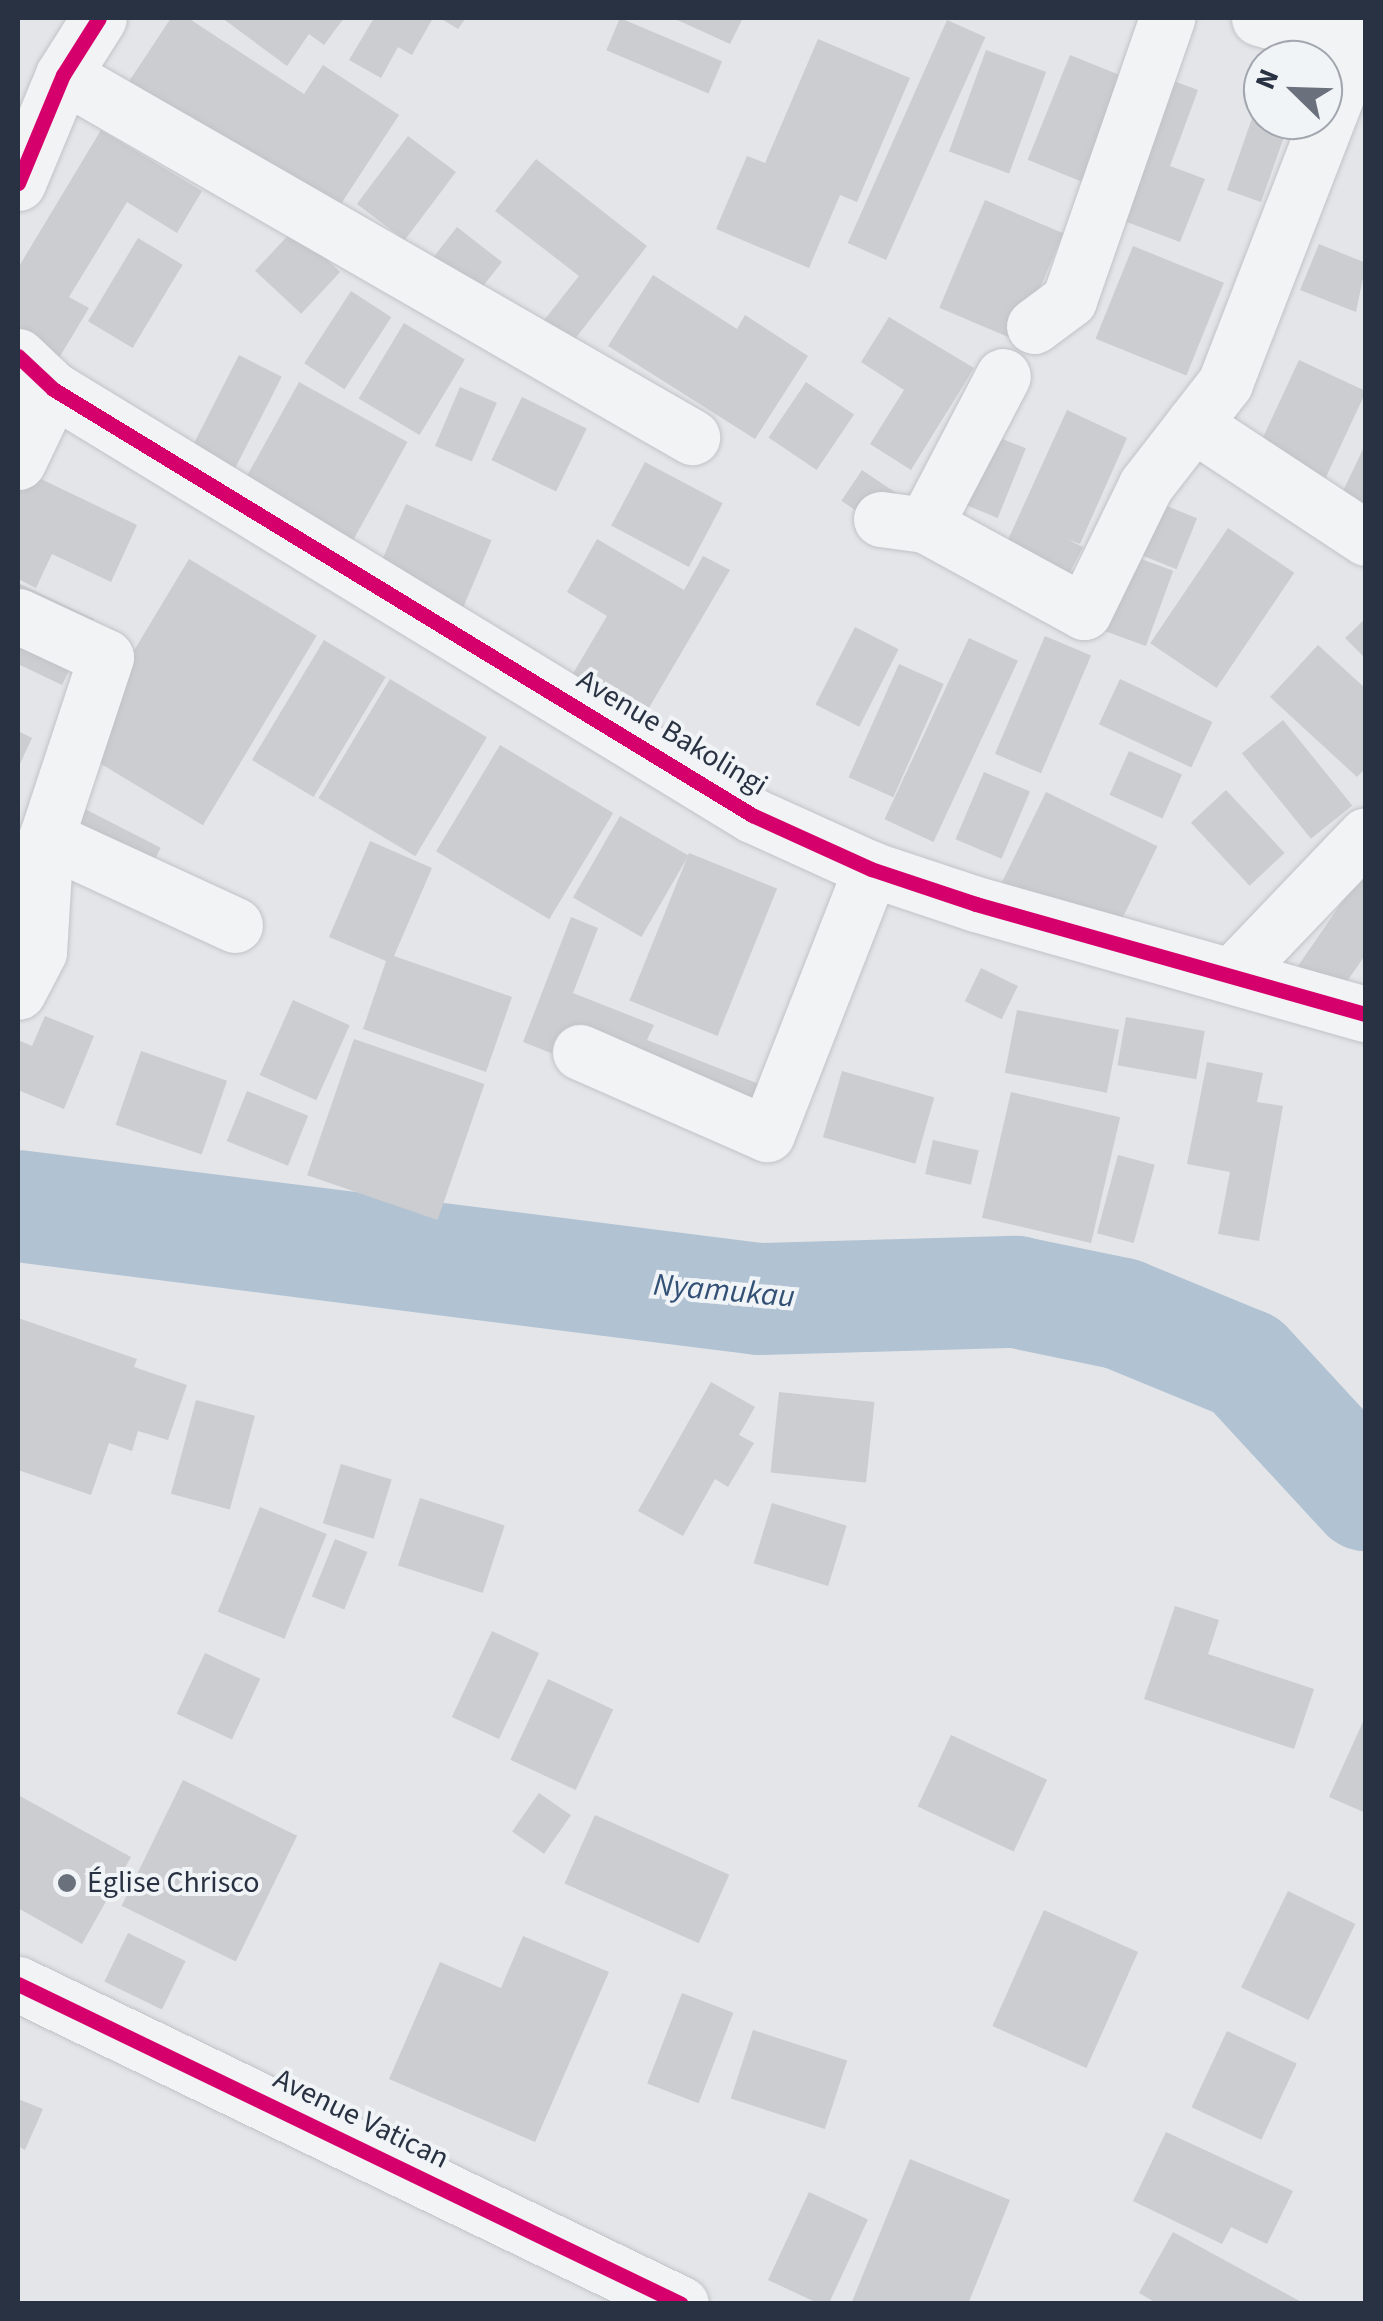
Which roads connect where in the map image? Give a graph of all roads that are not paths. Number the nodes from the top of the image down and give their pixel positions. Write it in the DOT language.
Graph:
graph roads {
  1 [pos="98,18"];
  2 [pos="1168,18"];
  3 [pos="1259,18"];
  4 [pos="1361,48"];
  5 [pos="42,104"];
  6 [pos="18,183"];
  7 [pos="1034,326"];
  8 [pos="36,372"];
  9 [pos="1003,376"];
  10 [pos="1193,424"];
  11 [pos="692,436"];
  12 [pos="18,462"];
  13 [pos="1366,538"];
  14 [pos="18,616"];
  15 [pos="1366,835"];
  16 [pos="46,838"];
  17 [pos="872,869"];
  18 [pos="235,925"];
  19 [pos="1233,974"];
  20 [pos="18,992"];
  21 [pos="1366,1014"];
  22 [pos="580,1052"];
  23 [pos="18,1984"];
  24 [pos="681,2304"];
  1 -- 5 [label="street"];
  2 -- 7 [label="street"];
  3 -- 4 [label="street"];
  4 -- 10 [label="street"];
  5 -- 6 [label="street"];
  5 -- 11 [label="street"];
  8 -- 12 [label="street"];
  8 -- 17 [label="street, Avenue Bakolingi"];
  9 -- 10 [label="street"];
  10 -- 13 [label="street"];
  14 -- 16 [label="street"];
  15 -- 19 [label="street"];
  16 -- 18 [label="street"];
  16 -- 20 [label="street"];
  17 -- 19 [label="street, Avenue Bakolingi"];
  17 -- 22 [label="street"];
  19 -- 21 [label="street, Avenue Bakolingi"];
  23 -- 24 [label="street, Avenue Vatican"];
}
